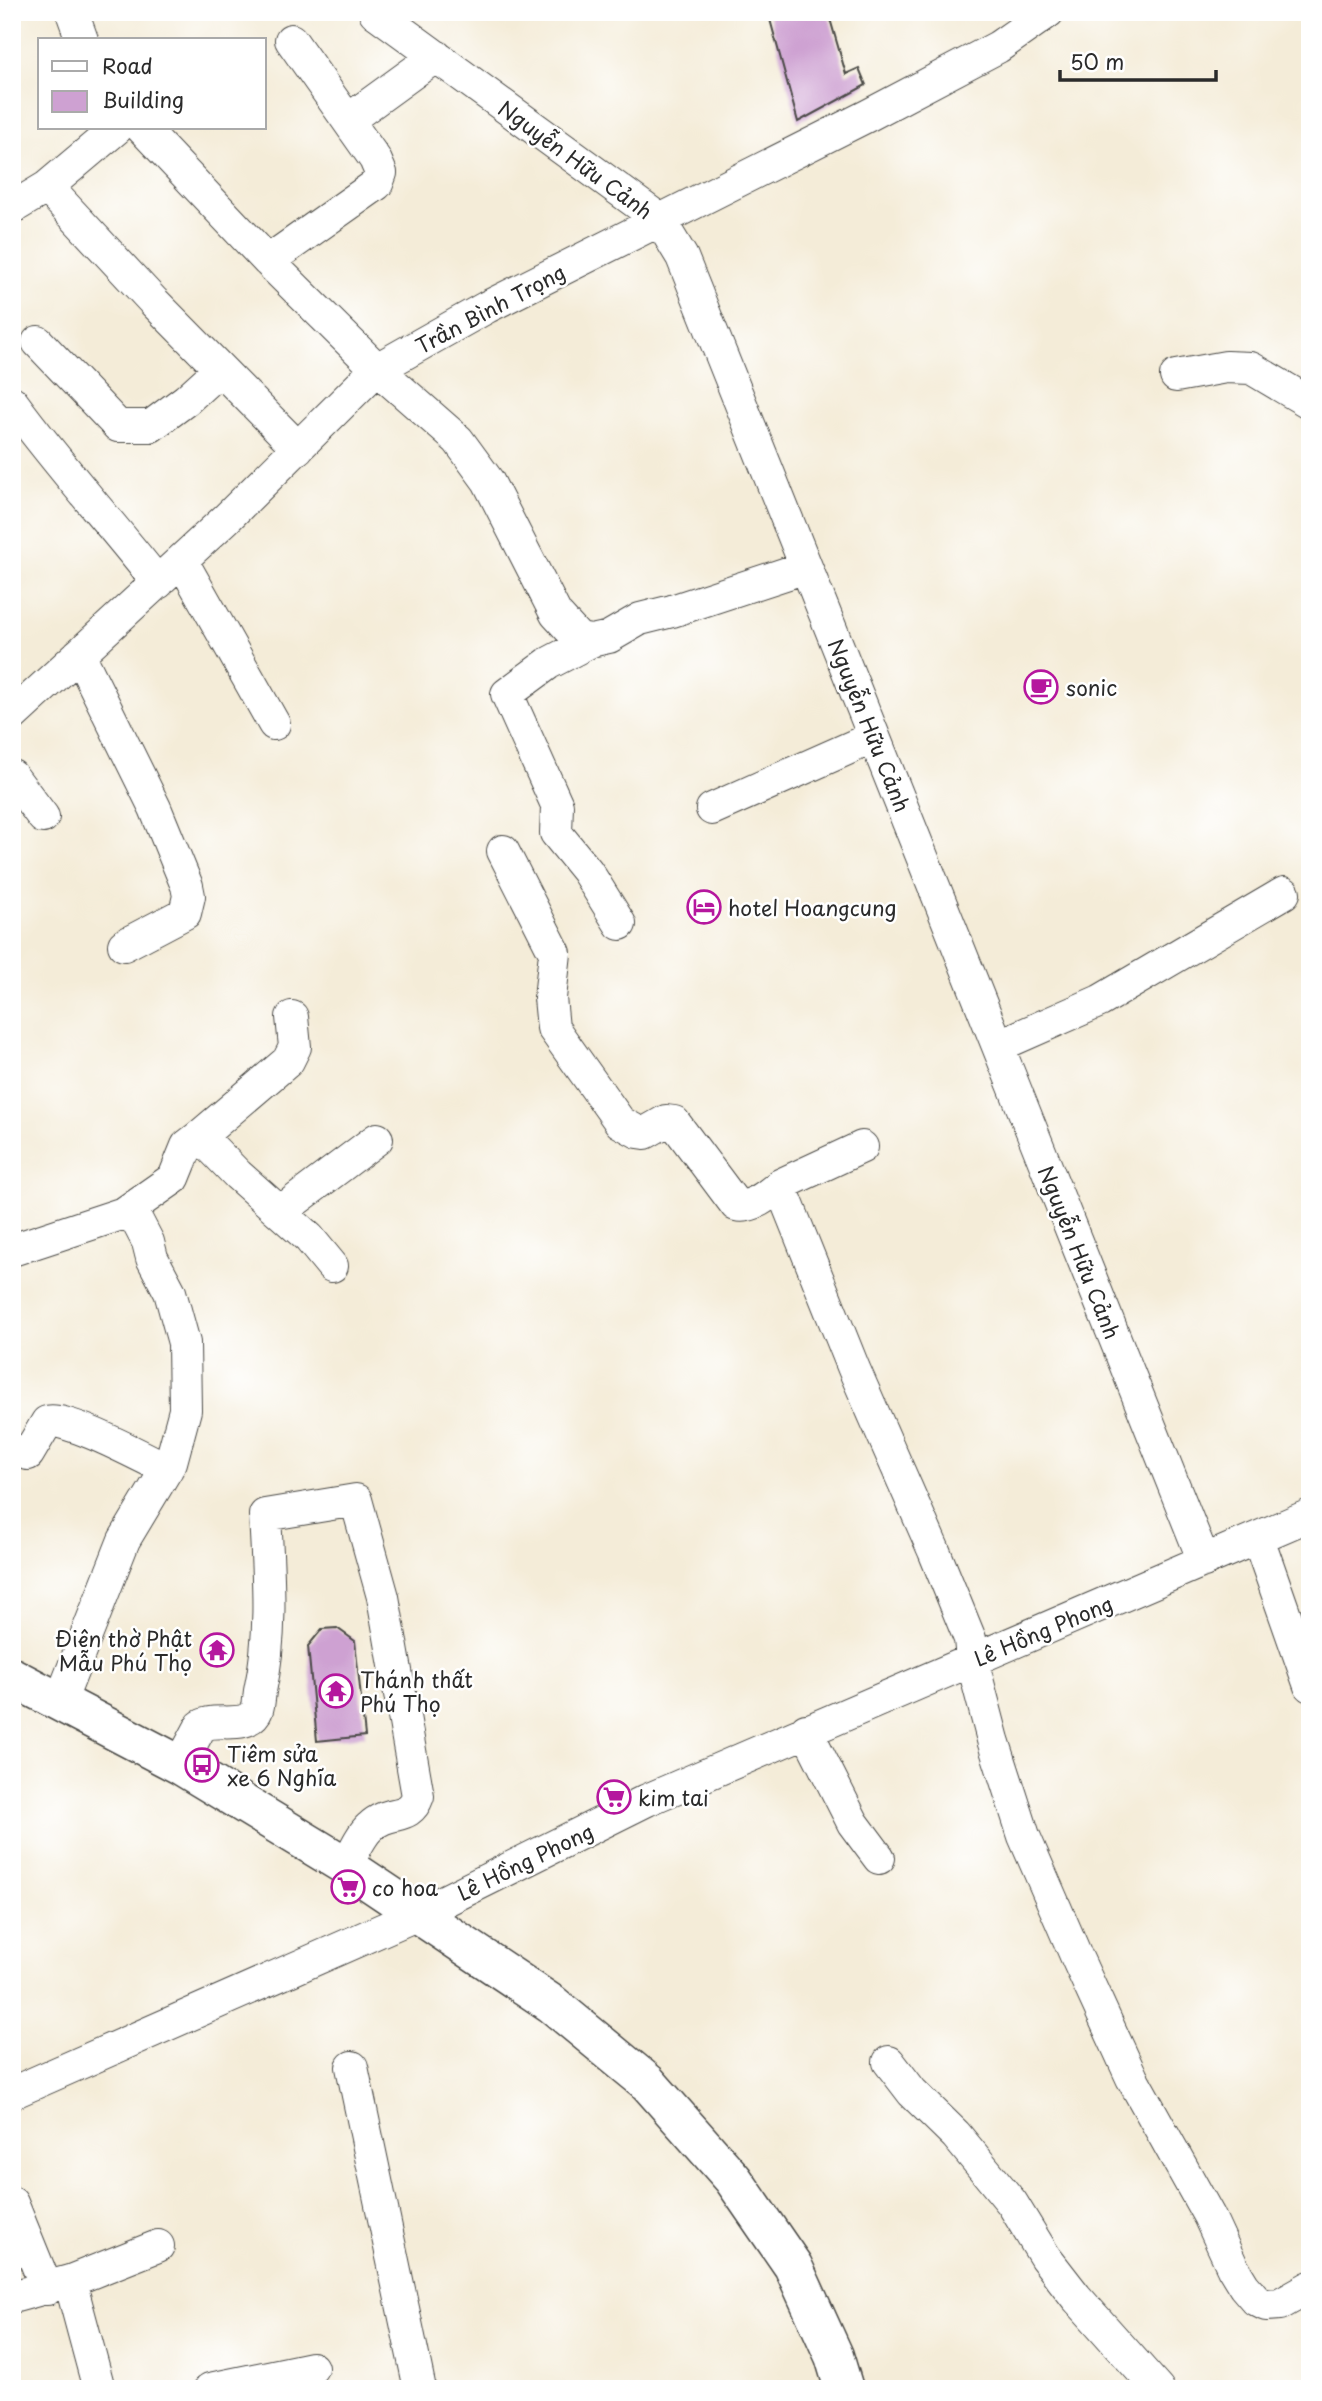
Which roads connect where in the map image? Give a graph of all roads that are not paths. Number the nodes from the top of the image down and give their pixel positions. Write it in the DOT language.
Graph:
graph roads {
  1 [pos="72,12"];
  2 [pos="375,12"];
  3 [pos="1048,12"];
  4 [pos="81,38"];
  5 [pos="291,40"];
  6 [pos="436,56"];
  7 [pos="348,120"];
  8 [pos="115,130"];
  9 [pos="144,130"];
  10 [pos="47,187"];
  11 [pos="12,208"];
  12 [pos="659,219"];
  13 [pos="268,261"];
  14 [pos="38,342"];
  15 [pos="377,369"];
  16 [pos="219,370"];
  17 [pos="1176,376"];
  18 [pos="12,402"];
  19 [pos="1310,402"];
  20 [pos="298,448"];
  21 [pos="182,561"];
  22 [pos="806,567"];
  23 [pos="158,583"];
  24 [pos="591,641"];
  25 [pos="79,654"];
  26 [pos="13,715"];
  27 [pos="274,724"];
  28 [pos="874,737"];
  29 [pos="12,776"];
  30 [pos="712,809"];
  31 [pos="43,817"];
  32 [pos="503,851"];
  33 [pos="1284,892"];
  34 [pos="620,925"];
  35 [pos="124,945"];
  36 [pos="292,1017"];
  37 [pos="998,1046"];
  38 [pos="200,1136"];
  39 [pos="377,1139"];
  40 [pos="862,1147"];
  41 [pos="780,1185"];
  42 [pos="280,1212"];
  43 [pos="124,1213"];
  44 [pos="12,1250"];
  45 [pos="332,1266"];
  46 [pos="12,1450"];
  47 [pos="167,1469"];
  48 [pos="1310,1516"];
  49 [pos="1258,1538"];
  50 [pos="1204,1561"];
  51 [pos="972,1660"];
  52 [pos="12,1677"];
  53 [pos="1310,1686"];
  54 [pos="60,1702"];
  55 [pos="806,1730"];
  56 [pos="180,1765"];
  57 [pos="880,1858"];
  58 [pos="346,1866"];
  59 [pos="418,1914"];
  60 [pos="889,2062"];
  61 [pos="352,2067"];
  62 [pos="12,2093"];
  63 [pos="12,2203"];
  64 [pos="158,2246"];
  65 [pos="59,2285"];
  66 [pos="1310,2287"];
  67 [pos="12,2297"];
  68 [pos="312,2368"];
  69 [pos="99,2389"];
  70 [pos="210,2389"];
  71 [pos="420,2389"];
  72 [pos="844,2389"];
  73 [pos="1158,2389"];
  1 -- 4 [label="street"];
  2 -- 6 [label="street, Nguyễn Hữu Cảnh"];
  3 -- 12 [label="street, Trần Bình Trọng"];
  5 -- 7 [label="street"];
  6 -- 7 [label="street"];
  6 -- 12 [label="street, Nguyễn Hữu Cảnh"];
  7 -- 13 [label="street"];
  8 -- 10 [label="street"];
  9 -- 13 [label="street"];
  10 -- 11 [label="street"];
  10 -- 16 [label="street"];
  12 -- 15 [label="street, Trần Bình Trọng"];
  12 -- 22 [label="street, Nguyễn Hữu Cảnh"];
  13 -- 15 [label="street"];
  14 -- 16 [label="street"];
  15 -- 20 [label="street, Trần Bình Trọng"];
  15 -- 24 [label="street"];
  16 -- 20 [label="street"];
  17 -- 19 [label="street"];
  18 -- 23 [label="street"];
  20 -- 21 [label="street, Trần Bình Trọng"];
  21 -- 23 [label="street, Trần Bình Trọng"];
  21 -- 27 [label="street"];
  22 -- 24 [label="street"];
  22 -- 28 [label="street, Nguyễn Hữu Cảnh"];
  23 -- 25 [label="street, Trần Bình Trọng"];
  24 -- 34 [label="street"];
  25 -- 26 [label="street, Trần Bình Trọng"];
  25 -- 35 [label="street"];
  28 -- 30 [label="street"];
  28 -- 37 [label="street, Nguyễn Hữu Cảnh"];
  29 -- 31 [label="street"];
  32 -- 41 [label="street"];
  33 -- 37 [label="street"];
  36 -- 38 [label="street"];
  37 -- 50 [label="street, Nguyễn Hữu Cảnh"];
  38 -- 42 [label="street"];
  38 -- 43 [label="street"];
  39 -- 42 [label="street"];
  40 -- 41 [label="street"];
  41 -- 51 [label="street"];
  42 -- 45 [label="street"];
  43 -- 44 [label="street"];
  43 -- 47 [label="street"];
  46 -- 47 [label="street"];
  47 -- 54 [label="street"];
  48 -- 49 [label="street, Lê Hồng Phong"];
  49 -- 50 [label="street, Lê Hồng Phong"];
  49 -- 53 [label="street"];
  50 -- 51 [label="street, Lê Hồng Phong"];
  51 -- 55 [label="street, Lê Hồng Phong"];
  51 -- 66 [label="street"];
  52 -- 54 [label="main road"];
  54 -- 56 [label="main road"];
  55 -- 57 [label="street"];
  55 -- 59 [label="street, Lê Hồng Phong"];
  56 -- 58 [label="main road"];
  56 -- 58 [label="street"];
  58 -- 59 [label="main road"];
  59 -- 62 [label="street, Lê Hồng Phong"];
  59 -- 72 [label="main road"];
  60 -- 73 [label="street"];
  61 -- 71 [label="street"];
  63 -- 65 [label="street"];
  64 -- 65 [label="street"];
  65 -- 67 [label="street"];
  65 -- 69 [label="street"];
  68 -- 70 [label="street"];
}
